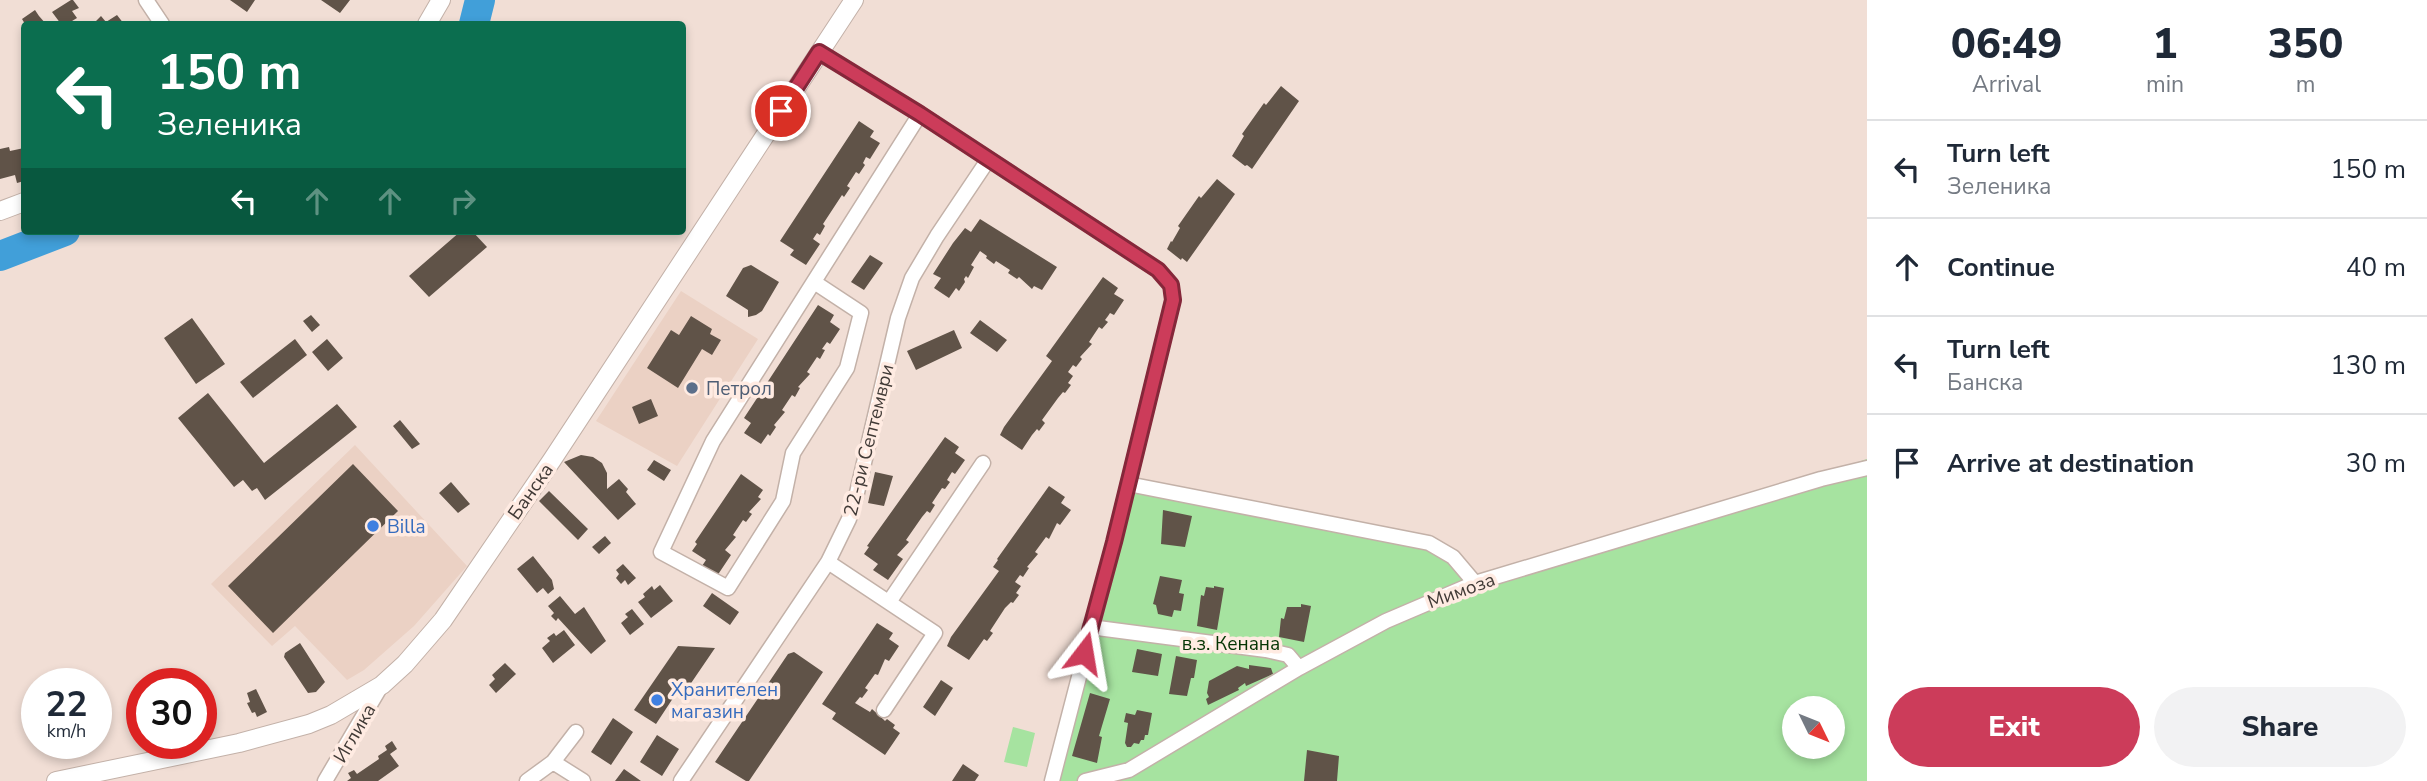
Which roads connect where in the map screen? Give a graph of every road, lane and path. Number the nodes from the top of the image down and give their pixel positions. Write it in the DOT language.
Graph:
graph roads {
  1 [pos="146,0"];
  2 [pos="441,0"];
  3 [pos="854,0"];
  4 [pos="160,21"];
  5 [pos="429,21"];
  6 [pos="819,52"];
  7 [pos="920,114"];
  8 [pos="988,160"];
  9 [pos="21,203"];
  10 [pos="0,211"];
  11 [pos="814,282"];
  12 [pos="983,463"];
  13 [pos="1867,468"];
  14 [pos="1128,484"];
  15 [pos="828,562"];
  16 [pos="1475,583"];
  17 [pos="889,602"];
  18 [pos="1090,627"];
  19 [pos="1299,668"];
  20 [pos="382,685"];
  21 [pos="884,710"];
  22 [pos="576,732"];
  23 [pos="553,762"];
  24 [pos="55,781"];
  25 [pos="326,781"];
  26 [pos="527,781"];
  27 [pos="583,781"];
  28 [pos="681,781"];
  29 [pos="1052,781"];
  30 [pos="1085,781"];
  1 -- 4 [label="street"];
  2 -- 5 [label="street"];
  3 -- 6 [label="street, Банска"];
  6 -- 7 [label="street"];
  6 -- 20 [label="street, Банска"];
  7 -- 8 [label="street"];
  7 -- 11 [label="street"];
  8 -- 14 [label="street"];
  8 -- 15 [label="street, 22-ри Септември"];
  9 -- 10 [label="street"];
  11 -- 11 [label="street"];
  12 -- 17 [label="street"];
  13 -- 16 [label="street, Мимоза"];
  14 -- 16 [label="street"];
  14 -- 18 [label="street"];
  15 -- 17 [label="street"];
  15 -- 28 [label="street, 22-ри Септември"];
  16 -- 19 [label="street, Мимоза"];
  17 -- 21 [label="street"];
  18 -- 19 [label="street"];
  18 -- 29 [label="street"];
  19 -- 30 [label="street, Мимоза"];
  20 -- 24 [label="street, Банска"];
  20 -- 25 [label="street, Иглика"];
  22 -- 23 [label="street"];
  23 -- 26 [label="street"];
  23 -- 27 [label="street"];
}
